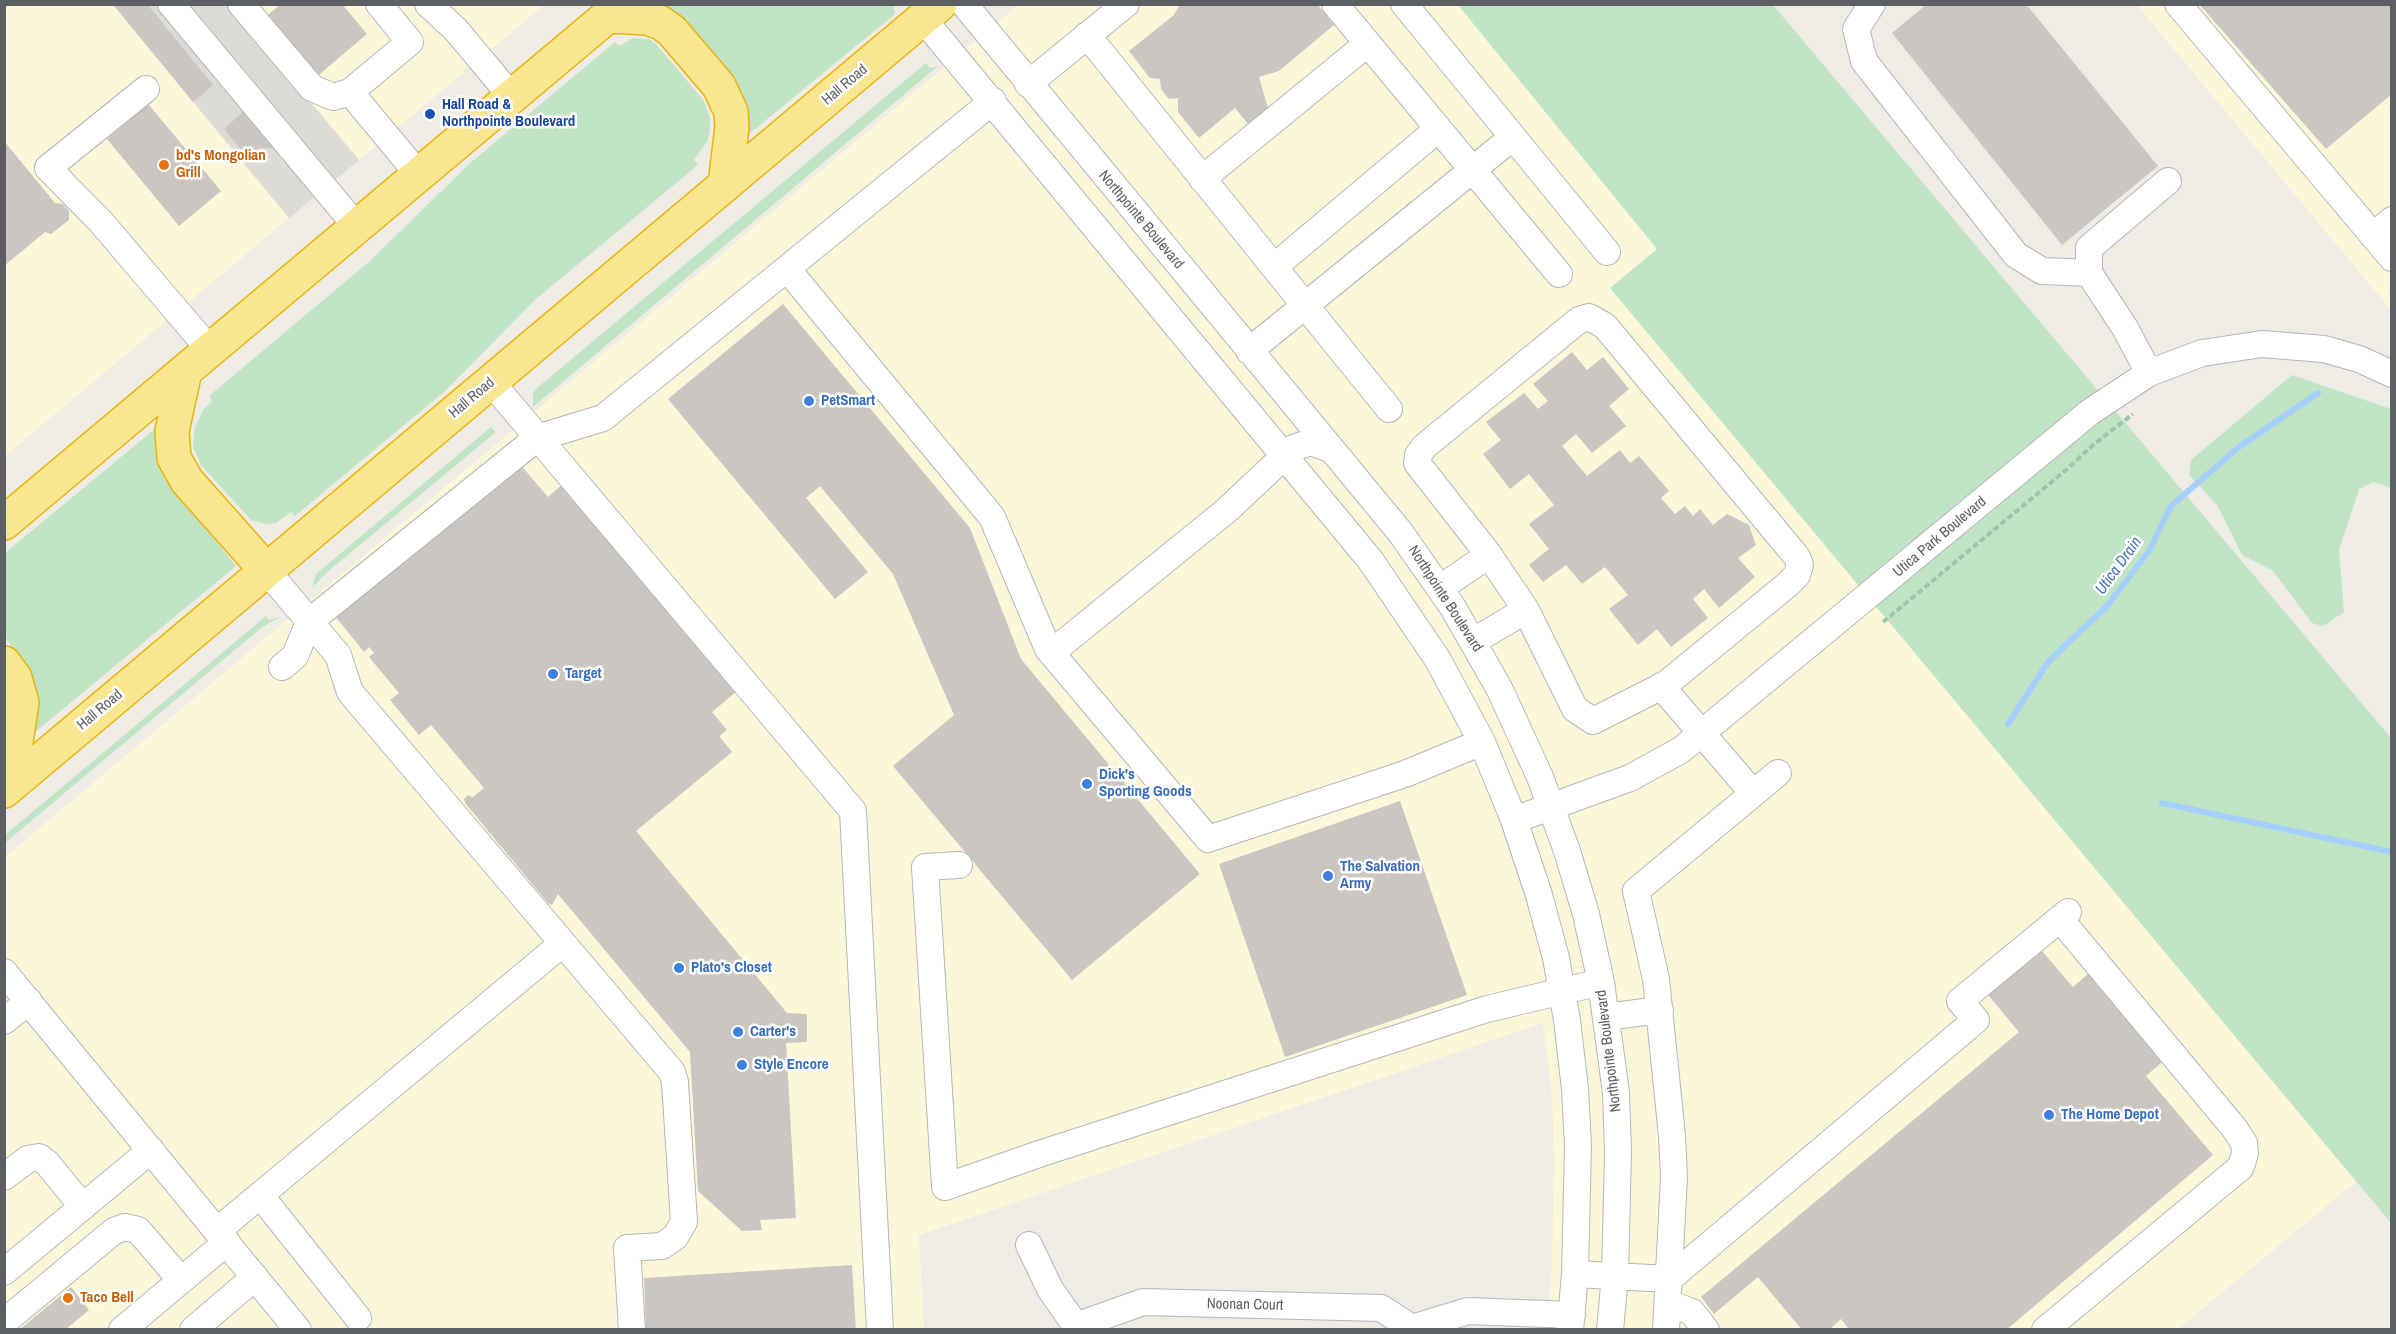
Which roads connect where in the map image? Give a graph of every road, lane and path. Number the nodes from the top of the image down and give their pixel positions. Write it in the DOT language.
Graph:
graph roads {
  1 [pos="171,4"];
  2 [pos="242,4"];
  3 [pos="379,4"];
  4 [pos="964,4"];
  5 [pos="1126,4"];
  6 [pos="1335,4"];
  7 [pos="1404,4"];
  8 [pos="1872,4"];
  9 [pos="2178,4"];
  10 [pos="437,8"];
  11 [pos="925,9"];
  12 [pos="615,10"];
  13 [pos="1087,35"];
  14 [pos="1367,44"];
  15 [pos="1028,84"];
  16 [pos="146,89"];
  17 [pos="350,92"];
  18 [pos="512,97"];
  19 [pos="993,101"];
  20 [pos="1438,129"];
  21 [pos="1513,137"];
  22 [pos="1473,170"];
  23 [pos="419,175"];
  24 [pos="1202,179"];
  25 [pos="2168,181"];
  26 [pos="725,185"];
  27 [pos="1121,196"];
  28 [pos="1091,221"];
  29 [pos="357,227"];
  30 [pos="2382,228"];
  31 [pos="1607,252"];
  32 [pos="2391,258"];
  33 [pos="1274,267"];
  34 [pos="788,270"];
  35 [pos="2089,273"];
  36 [pos="1559,274"];
  37 [pos="1306,304"];
  38 [pos="210,350"];
  39 [pos="1249,351"];
  40 [pos="185,371"];
  41 [pos="2149,373"];
  42 [pos="2391,374"];
  43 [pos="491,382"];
  44 [pos="1389,409"];
  45 [pos="2133,414"];
  46 [pos="537,438"];
  47 [pos="1330,448"];
  48 [pos="1284,455"];
  49 [pos="4,523"];
  50 [pos="1489,555"];
  51 [pos="266,570"];
  52 [pos="1440,588"];
  53 [pos="1526,610"];
  54 [pos="309,622"];
  55 [pos="1883,622"];
  56 [pos="1474,641"];
  57 [pos="1052,653"];
  58 [pos="4,663"];
  59 [pos="282,667"];
  60 [pos="1661,686"];
  61 [pos="1702,734"];
  62 [pos="1482,742"];
  63 [pos="1779,773"];
  64 [pos="7,789"];
  65 [pos="1753,793"];
  66 [pos="1552,807"];
  67 [pos="1514,820"];
  68 [pos="959,865"];
  69 [pos="563,943"];
  70 [pos="4,972"];
  71 [pos="1601,982"];
  72 [pos="1562,989"];
  73 [pos="29,1001"];
  74 [pos="1660,1010"];
  75 [pos="1606,1017"];
  76 [pos="4,1021"];
  77 [pos="151,1150"];
  78 [pos="4,1177"];
  79 [pos="260,1195"];
  80 [pos="83,1207"];
  81 [pos="222,1236"];
  82 [pos="146,1239"];
  83 [pos="1029,1245"];
  84 [pos="4,1272"];
  85 [pos="1575,1274"];
  86 [pos="1615,1276"];
  87 [pos="255,1277"];
  88 [pos="181,1280"];
  89 [pos="1669,1291"];
  90 [pos="358,1318"];
  91 [pos="4,1322"];
  92 [pos="1571,1322"];
  93 [pos="1075,1328"];
  94 [pos="9,1329"];
  95 [pos="122,1329"];
  96 [pos="192,1329"];
  97 [pos="298,1329"];
  98 [pos="632,1329"];
  99 [pos="880,1329"];
  100 [pos="1412,1329"];
  101 [pos="1610,1329"];
  102 [pos="1666,1329"];
  103 [pos="1706,1329"];
  104 [pos="2045,1329"];
  1 -- 29 [label="street"];
  2 -- 17 [label="street"];
  3 -- 17 [label="street"];
  4 -- 15 [label="street, Northpointe Boulevard"];
  5 -- 13 [label="street"];
  6 -- 14 [label="street"];
  7 -- 21 [label="street"];
  8 -- 35 [label="street"];
  9 -- 30 [label="street"];
  10 -- 18 [label="street"];
  11 -- 19 [label="street"];
  11 -- 26 [label="highway, Hall Road"];
  12 -- 18 [label="highway"];
  12 -- 26 [label="highway"];
  13 -- 15 [label="street"];
  13 -- 24 [label="street"];
  14 -- 20 [label="street"];
  14 -- 24 [label="street"];
  15 -- 27 [label="street, Northpointe Boulevard"];
  16 -- 38 [label="street"];
  17 -- 23 [label="street"];
  18 -- 23 [label="highway"];
  19 -- 28 [label="street"];
  19 -- 34 [label="street"];
  20 -- 22 [label="street"];
  20 -- 33 [label="street"];
  21 -- 22 [label="street"];
  21 -- 31 [label="street"];
  22 -- 36 [label="street"];
  22 -- 37 [label="street"];
  23 -- 29 [label="highway"];
  24 -- 33 [label="street"];
  25 -- 35 [label="street"];
  26 -- 43 [label="highway, Hall Road"];
  27 -- 28 [label="street"];
  27 -- 39 [label="street, Northpointe Boulevard"];
  28 -- 48 [label="street"];
  29 -- 38 [label="highway"];
  30 -- 32 [label="street"];
  33 -- 37 [label="street"];
  34 -- 46 [label="street"];
  34 -- 57 [label="street"];
  35 -- 41 [label="street"];
  37 -- 39 [label="street"];
  37 -- 44 [label="street"];
  38 -- 40 [label="highway"];
  39 -- 47 [label="street, Northpointe Boulevard"];
  40 -- 49 [label="highway"];
  40 -- 51 [label="highway"];
  41 -- 42 [label="street, Utica Park Boulevard"];
  41 -- 61 [label="street, Utica Park Boulevard"];
  43 -- 46 [label="street"];
  43 -- 51 [label="highway, Hall Road"];
  45 -- 55 [label="path"];
  46 -- 54 [label="street"];
  46 -- 99 [label="street"];
  47 -- 48 [label="street"];
  47 -- 52 [label="street, Northpointe Boulevard"];
  48 -- 57 [label="street"];
  48 -- 62 [label="street"];
  50 -- 52 [label="street"];
  50 -- 53 [label="street"];
  50 -- 60 [label="street"];
  51 -- 54 [label="street"];
  51 -- 64 [label="highway, Hall Road"];
  52 -- 56 [label="street, Northpointe Boulevard"];
  53 -- 56 [label="street"];
  53 -- 60 [label="street"];
  54 -- 59 [label="street"];
  54 -- 69 [label="street"];
  56 -- 66 [label="street, Northpointe Boulevard"];
  57 -- 62 [label="street"];
  58 -- 64 [label="highway"];
  60 -- 61 [label="street"];
  61 -- 65 [label="street"];
  61 -- 66 [label="street, Utica Park Boulevard"];
  62 -- 67 [label="street"];
  63 -- 65 [label="street"];
  65 -- 74 [label="street"];
  66 -- 67 [label="street, Utica Park Boulevard"];
  66 -- 71 [label="street, Northpointe Boulevard"];
  67 -- 72 [label="street"];
  68 -- 72 [label="street"];
  69 -- 79 [label="street"];
  69 -- 98 [label="street"];
  70 -- 73 [label="street"];
  71 -- 72 [label="street"];
  71 -- 75 [label="street, Northpointe Boulevard"];
  72 -- 85 [label="street"];
  73 -- 76 [label="street"];
  73 -- 77 [label="street"];
  74 -- 75 [label="street"];
  74 -- 89 [label="street"];
  75 -- 86 [label="street, Northpointe Boulevard"];
  77 -- 80 [label="street"];
  77 -- 81 [label="street"];
  78 -- 80 [label="street"];
  79 -- 81 [label="street"];
  79 -- 90 [label="street"];
  80 -- 84 [label="street"];
  81 -- 87 [label="street"];
  81 -- 88 [label="street"];
  82 -- 88 [label="street"];
  82 -- 91 [label="street"];
  82 -- 94 [label="street"];
  83 -- 93 [label="street, Noonan Court"];
  85 -- 86 [label="street"];
  85 -- 92 [label="street"];
  86 -- 89 [label="street"];
  86 -- 101 [label="street, Northpointe Boulevard"];
  87 -- 96 [label="street"];
  87 -- 97 [label="street"];
  88 -- 95 [label="street"];
  89 -- 102 [label="street"];
  89 -- 103 [label="street"];
  89 -- 104 [label="street"];
  92 -- 100 [label="street, Noonan Court"];
  93 -- 100 [label="street, Noonan Court"];
}
